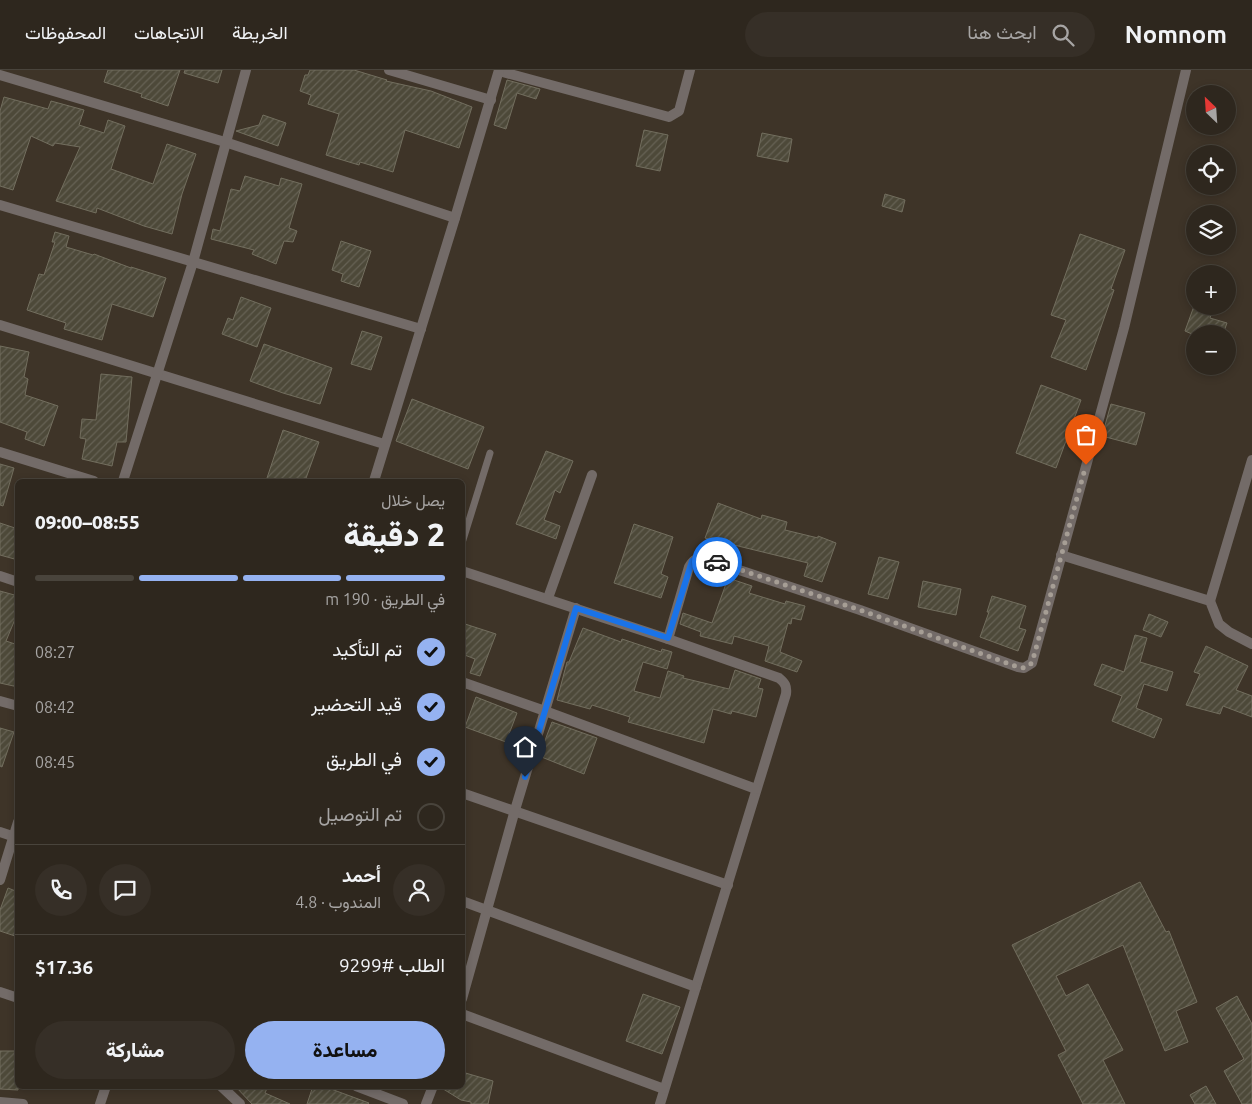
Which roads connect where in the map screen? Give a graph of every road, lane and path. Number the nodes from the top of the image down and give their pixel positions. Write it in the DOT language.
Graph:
graph roads {
  1 [pos="246,70"];
  2 [pos="389,70"];
  3 [pos="499,70"];
  4 [pos="690,70"];
  5 [pos="1186,70"];
  6 [pos="0,75"];
  7 [pos="491,100"];
  8 [pos="225,142"];
  9 [pos="0,205"];
  10 [pos="456,218"];
  11 [pos="193,262"];
  12 [pos="0,325"];
  13 [pos="421,329"];
  14 [pos="156,373"];
  15 [pos="384,444"];
  16 [pos="0,452"];
  17 [pos="490,453"];
  18 [pos="1252,460"];
  19 [pos="592,475"];
  20 [pos="88,479"];
  21 [pos="124,479"];
  22 [pos="375,479"];
  23 [pos="465,533"];
  24 [pos="1061,555"];
  25 [pos="465,572"];
  26 [pos="0,576"];
  27 [pos="15,581"];
  28 [pos="548,598"];
  29 [pos="1210,601"];
  30 [pos="576,608"];
  31 [pos="668,638"];
  32 [pos="1252,644"];
  33 [pos="465,683"];
  34 [pos="0,701"];
  35 [pos="15,705"];
  36 [pos="545,710"];
  37 [pos="756,789"];
  38 [pos="465,794"];
  39 [pos="515,810"];
  40 [pos="0,832"];
  41 [pos="15,837"];
  42 [pos="0,880"];
  43 [pos="728,886"];
  44 [pos="465,902"];
  45 [pos="487,910"];
  46 [pos="465,988"];
  47 [pos="696,988"];
  48 [pos="0,992"];
  49 [pos="15,997"];
  50 [pos="465,1015"];
  51 [pos="105,1089"];
  52 [pos="224,1089"];
  53 [pos="364,1089"];
  54 [pos="432,1089"];
  55 [pos="664,1089"];
  56 [pos="0,1102"];
  57 [pos="236,1103"];
  58 [pos="23,1104"];
  59 [pos="100,1104"];
  60 [pos="403,1104"];
  61 [pos="426,1104"];
  62 [pos="660,1104"];
  1 -- 8 [label="street"];
  2 -- 7 [label="street"];
  3 -- 4 [label="street"];
  3 -- 7 [label="street"];
  5 -- 24 [label="street"];
  6 -- 8 [label="street"];
  7 -- 10 [label="street"];
  8 -- 10 [label="street"];
  8 -- 11 [label="street"];
  9 -- 11 [label="street"];
  10 -- 13 [label="street"];
  11 -- 13 [label="street"];
  11 -- 14 [label="street"];
  12 -- 14 [label="street"];
  13 -- 15 [label="street"];
  14 -- 15 [label="street"];
  14 -- 21 [label="street"];
  15 -- 22 [label="street"];
  16 -- 20 [label="street"];
  17 -- 23 [label="lane"];
  18 -- 29 [label="street"];
  19 -- 28 [label="street"];
  24 -- 29 [label="street"];
  24 -- 31 [label="street"];
  25 -- 28 [label="street"];
  26 -- 27 [label="street"];
  28 -- 30 [label="street"];
  29 -- 32 [label="street"];
  30 -- 31 [label="street"];
  30 -- 36 [label="street"];
  31 -- 37 [label="street"];
  33 -- 36 [label="street"];
  34 -- 35 [label="street"];
  36 -- 37 [label="street"];
  36 -- 39 [label="street"];
  37 -- 43 [label="street"];
  38 -- 39 [label="street"];
  39 -- 43 [label="street"];
  39 -- 45 [label="street"];
  40 -- 41 [label="street"];
  41 -- 42 [label="street"];
  43 -- 47 [label="street"];
  44 -- 45 [label="street"];
  45 -- 46 [label="street"];
  45 -- 47 [label="street"];
  47 -- 55 [label="street"];
  48 -- 49 [label="street"];
  50 -- 55 [label="street"];
  51 -- 59 [label="street"];
  52 -- 57 [label="street"];
  53 -- 60 [label="street"];
  54 -- 61 [label="street"];
  55 -- 62 [label="street"];
  56 -- 58 [label="street"];
}
